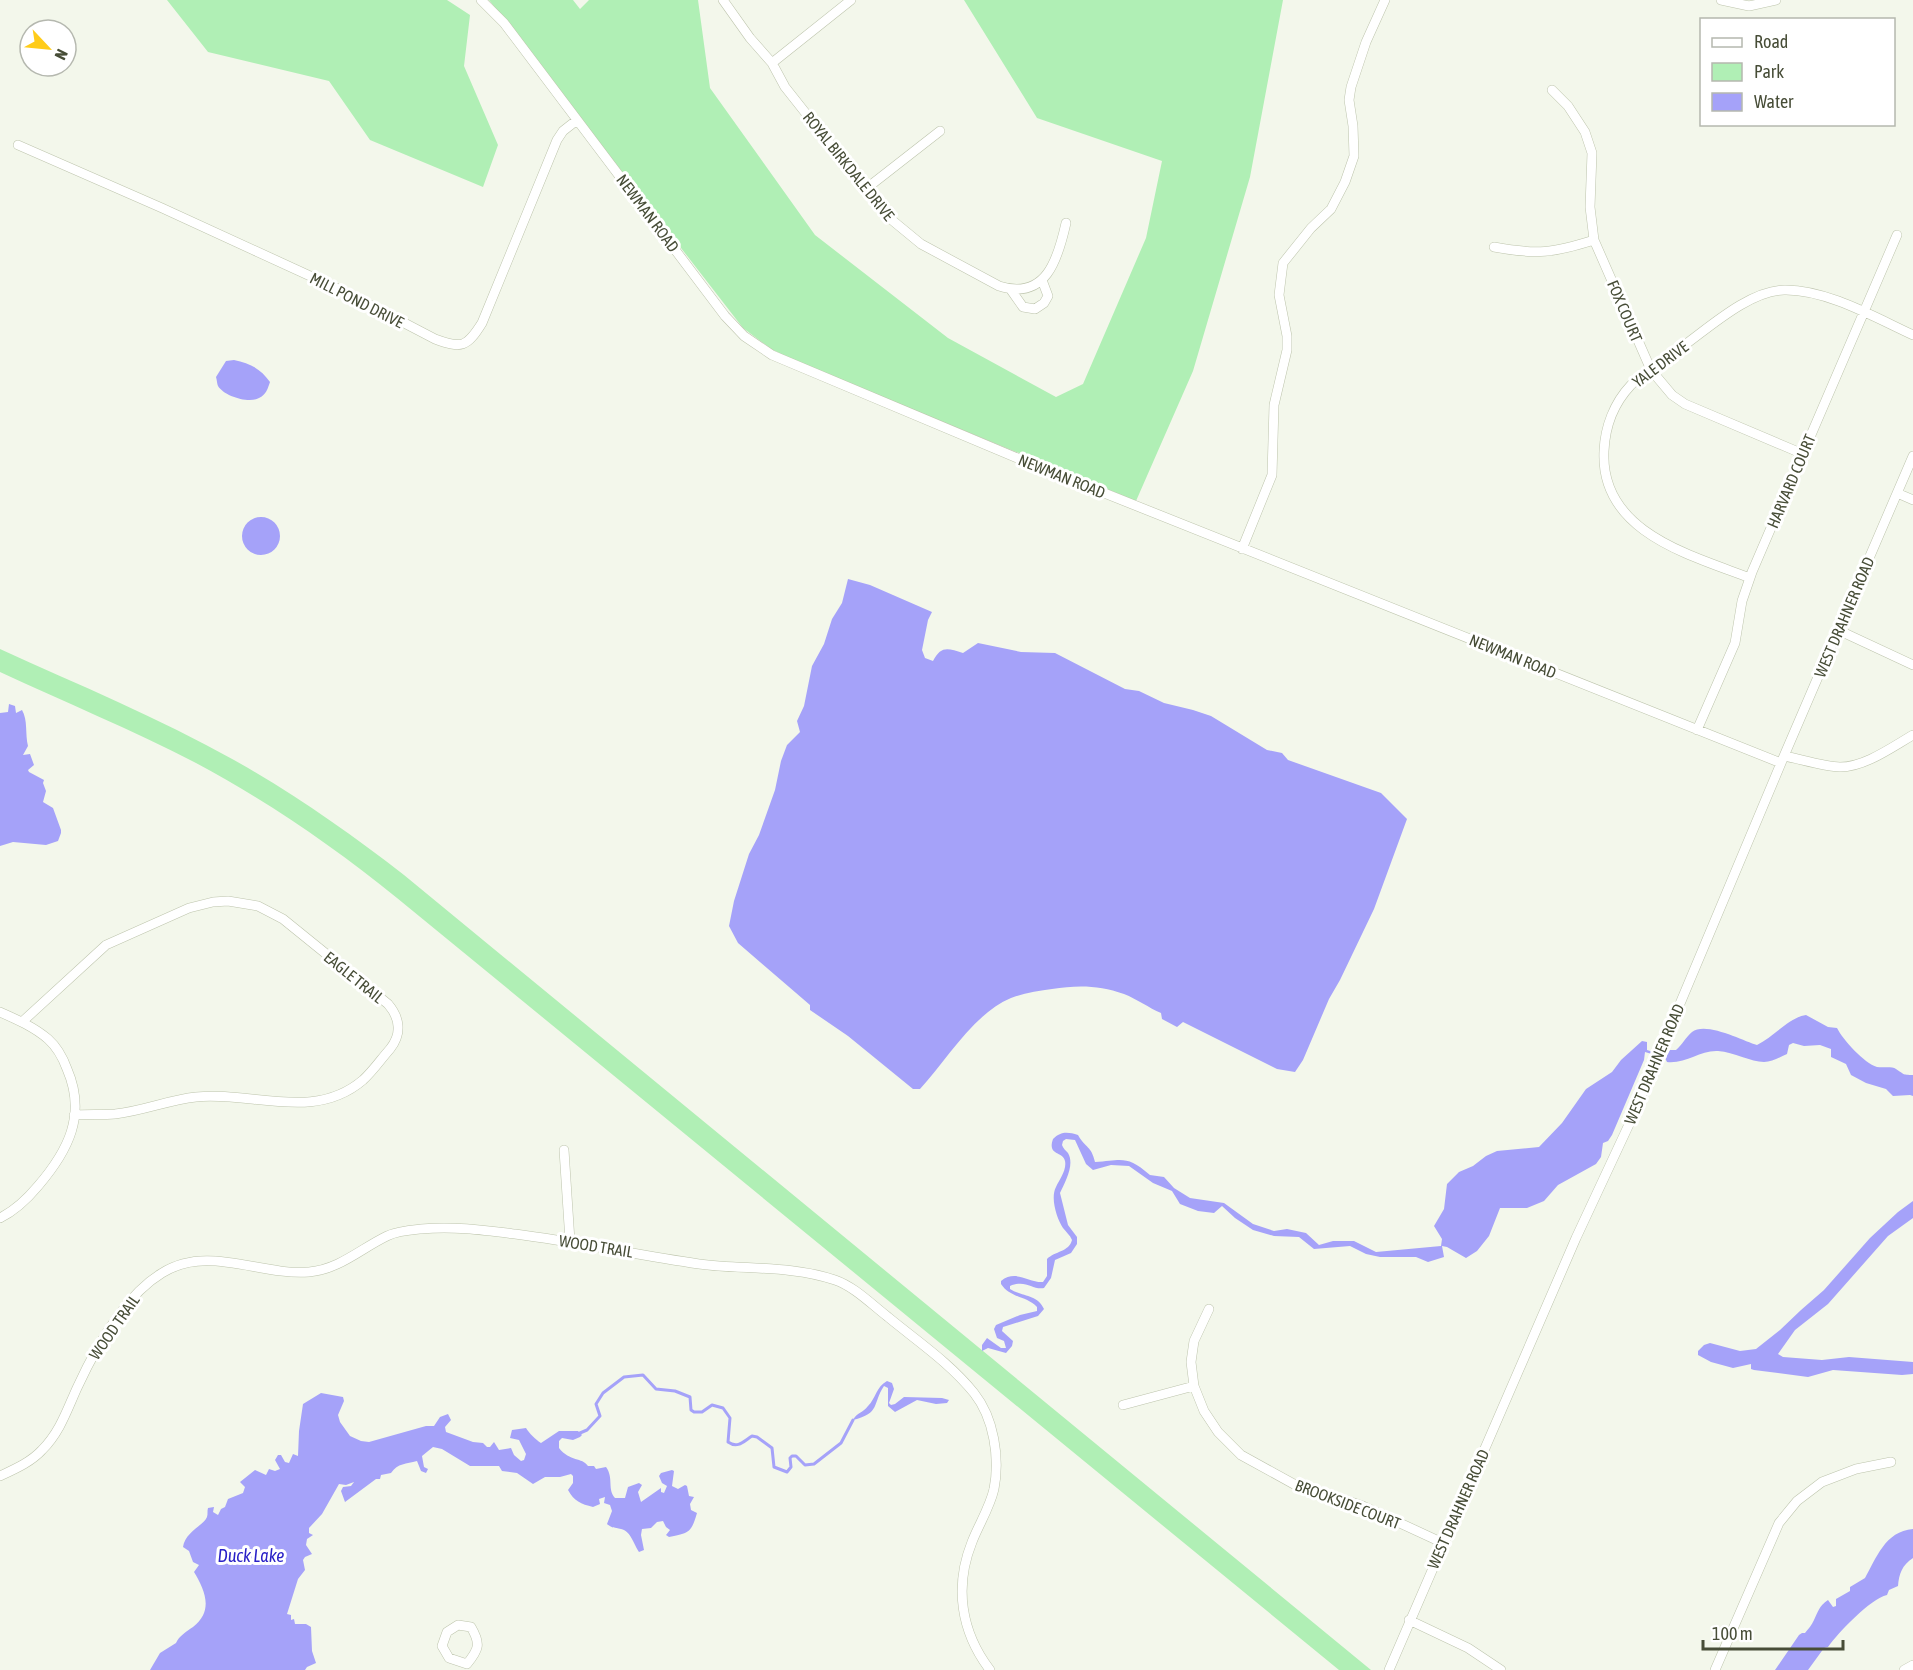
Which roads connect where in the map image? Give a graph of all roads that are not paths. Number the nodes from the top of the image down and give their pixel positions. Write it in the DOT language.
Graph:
graph roads {
  1 [pos="481,0"];
  2 [pos="723,0"];
  3 [pos="851,0"];
  4 [pos="1385,0"];
  5 [pos="1721,0"];
  6 [pos="1776,0"];
  7 [pos="772,63"];
  8 [pos="1552,90"];
  9 [pos="577,120"];
  10 [pos="940,131"];
  11 [pos="18,145"];
  12 [pos="867,188"];
  13 [pos="1066,223"];
  14 [pos="1897,235"];
  15 [pos="1594,240"];
  16 [pos="1494,247"];
  17 [pos="1042,280"];
  18 [pos="1011,290"];
  19 [pos="1864,312"];
  20 [pos="1913,335"];
  21 [pos="1651,370"];
  22 [pos="1803,454"];
  23 [pos="1913,456"];
  24 [pos="1897,493"];
  25 [pos="1913,500"];
  26 [pos="1242,549"];
  27 [pos="1750,578"];
  28 [pos="1838,630"];
  29 [pos="1913,665"];
  30 [pos="1697,730"];
  31 [pos="1913,735"];
  32 [pos="1782,760"];
  33 [pos="0,1012"];
  34 [pos="22,1022"];
  35 [pos="74,1115"];
  36 [pos="564,1150"];
  37 [pos="0,1218"];
  38 [pos="570,1241"];
  39 [pos="1209,1309"];
  40 [pos="1194,1386"];
  41 [pos="1123,1405"];
  42 [pos="1891,1462"];
  43 [pos="0,1476"];
  44 [pos="1443,1543"];
  45 [pos="1410,1620"];
  46 [pos="1913,1665"];
  47 [pos="468,1667"];
  48 [pos="990,1670"];
  49 [pos="1389,1670"];
  50 [pos="1501,1670"];
  51 [pos="1715,1670"];
  52 [pos="1904,1670"];
  1 -- 9 [label="street, NEWMAN ROAD"];
  2 -- 7 [label="street, ROYAL BIRKDALE DRIVE"];
  3 -- 7 [label="street"];
  4 -- 26 [label="street"];
  5 -- 6 [label="street"];
  7 -- 12 [label="street, ROYAL BIRKDALE DRIVE"];
  8 -- 15 [label="street, FOX COURT"];
  9 -- 11 [label="street, MILL POND DRIVE"];
  9 -- 26 [label="street, NEWMAN ROAD"];
  10 -- 12 [label="street"];
  12 -- 18 [label="street, ROYAL BIRKDALE DRIVE"];
  13 -- 17 [label="street, ROYAL BIRKDALE DRIVE"];
  14 -- 19 [label="street, HARVARD COURT"];
  15 -- 16 [label="street"];
  15 -- 21 [label="street, FOX COURT"];
  17 -- 18 [label="street"];
  17 -- 18 [label="street, ROYAL BIRKDALE DRIVE"];
  19 -- 20 [label="street, YALE DRIVE"];
  19 -- 21 [label="street, YALE DRIVE"];
  19 -- 22 [label="street, HARVARD COURT"];
  21 -- 22 [label="street, FOX COURT"];
  21 -- 27 [label="street, YALE DRIVE"];
  22 -- 27 [label="street, HARVARD COURT"];
  23 -- 24 [label="street, WEST DRAHNER ROAD"];
  24 -- 25 [label="street"];
  24 -- 28 [label="street, WEST DRAHNER ROAD"];
  26 -- 30 [label="street, NEWMAN ROAD"];
  27 -- 30 [label="street, HARVARD COURT"];
  28 -- 29 [label="street"];
  28 -- 32 [label="street, WEST DRAHNER ROAD"];
  30 -- 32 [label="street, NEWMAN ROAD"];
  31 -- 32 [label="street, NEWMAN ROAD"];
  32 -- 44 [label="street, WEST DRAHNER ROAD"];
  33 -- 34 [label="street"];
  34 -- 35 [label="street"];
  34 -- 35 [label="street, EAGLE TRAIL"];
  35 -- 37 [label="street"];
  36 -- 38 [label="street"];
  38 -- 43 [label="street, WOOD TRAIL"];
  38 -- 48 [label="street, WOOD TRAIL"];
  39 -- 40 [label="street, BROOKSIDE COURT"];
  40 -- 41 [label="street"];
  40 -- 44 [label="street, BROOKSIDE COURT"];
  42 -- 51 [label="street"];
  44 -- 45 [label="street, WEST DRAHNER ROAD"];
  45 -- 49 [label="street, WEST DRAHNER ROAD"];
  45 -- 50 [label="street"];
  46 -- 52 [label="street"];
  47 -- 47 [label="street"];
}
